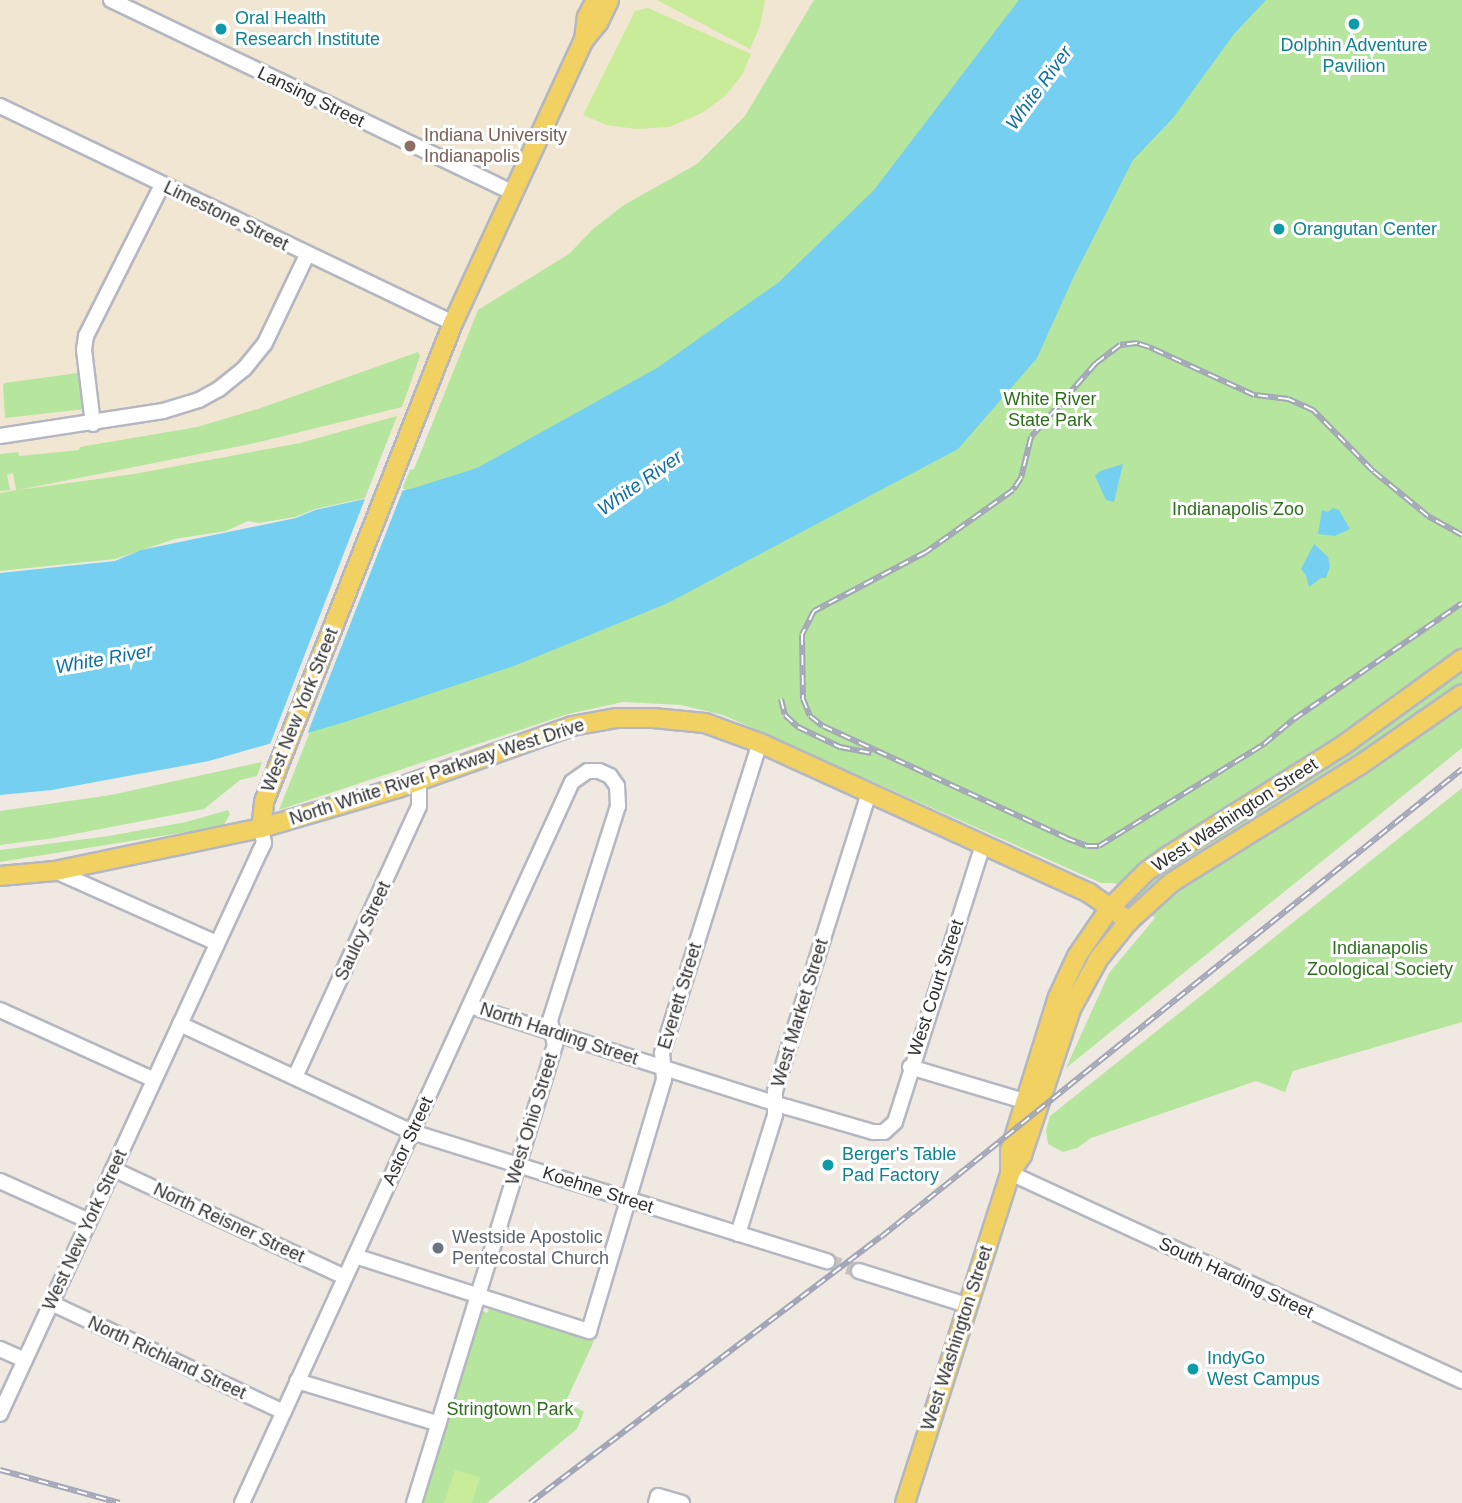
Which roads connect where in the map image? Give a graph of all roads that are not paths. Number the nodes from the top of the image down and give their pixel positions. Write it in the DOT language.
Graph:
graph roads {
  1 [pos="111,0"];
  2 [pos="596,0"];
  3 [pos="609,0"];
  4 [pos="584,40"];
  5 [pos="1,110"];
  6 [pos="162,185"];
  7 [pos="512,192"];
  8 [pos="307,255"];
  9 [pos="453,323"];
  10 [pos="93,424"];
  11 [pos="0,431"];
  12 [pos="1462,659"];
  13 [pos="1462,694"];
  14 [pos="760,743"];
  15 [pos="574,779"];
  16 [pos="419,781"];
  17 [pos="869,793"];
  18 [pos="261,828"];
  19 [pos="983,844"];
  20 [pos="55,871"];
  21 [pos="0,876"];
  22 [pos="1110,908"];
  23 [pos="1129,921"];
  24 [pos="217,943"];
  25 [pos="470,1006"];
  26 [pos="0,1010"];
  27 [pos="180,1024"];
  28 [pos="553,1032"];
  29 [pos="663,1067"];
  30 [pos="910,1067"];
  31 [pos="295,1077"];
  32 [pos="154,1080"];
  33 [pos="1024,1101"];
  34 [pos="775,1103"];
  35 [pos="888,1130"];
  36 [pos="412,1132"];
  37 [pos="518,1164"];
  38 [pos="113,1169"];
  39 [pos="1010,1173"];
  40 [pos="0,1181"];
  41 [pos="629,1200"];
  42 [pos="89,1221"];
  43 [pos="738,1234"];
  44 [pos="355,1256"];
  45 [pos="827,1261"];
  46 [pos="859,1271"];
  47 [pos="345,1277"];
  48 [pos="478,1295"];
  49 [pos="51,1303"];
  50 [pos="967,1305"];
  51 [pos="0,1349"];
  52 [pos="25,1360"];
  53 [pos="297,1381"];
  54 [pos="1462,1381"];
  55 [pos="284,1412"];
  56 [pos="0,1414"];
  57 [pos="439,1424"];
  58 [pos="657,1500"];
  59 [pos="242,1503"];
  60 [pos="414,1503"];
  61 [pos="682,1503"];
  62 [pos="905,1503"];
  1 -- 7 [label="street, Lansing Street"];
  2 -- 4 [label="main road, West New York Street"];
  3 -- 4 [label="main road, West New York Street"];
  4 -- 7 [label="main road, West New York Street"];
  5 -- 6 [label="street, Limestone Street"];
  6 -- 8 [label="street, Limestone Street"];
  6 -- 10 [label="street"];
  7 -- 9 [label="main road, West New York Street"];
  8 -- 9 [label="street, Limestone Street"];
  8 -- 10 [label="street"];
  9 -- 18 [label="main road, West New York Street"];
  10 -- 11 [label="street"];
  12 -- 22 [label="main road, West Washington Street"];
  13 -- 23 [label="main road, West Washington Street"];
  14 -- 16 [label="main road, North White River Parkway West Drive"];
  14 -- 17 [label="main road, North White River Parkway West Drive"];
  14 -- 29 [label="street, Everett Street"];
  15 -- 25 [label="street, Astor Street"];
  15 -- 28 [label="street, West Ohio Street"];
  16 -- 18 [label="main road, North White River Parkway West Drive"];
  16 -- 31 [label="street, Saulcy Street"];
  17 -- 19 [label="main road, North White River Parkway West Drive"];
  17 -- 34 [label="street, West Market Street"];
  18 -- 20 [label="main road, North White River Parkway West Drive"];
  18 -- 24 [label="street, West New York Street"];
  19 -- 22 [label="main road, North White River Parkway West Drive"];
  19 -- 30 [label="street, West Court Street"];
  20 -- 21 [label="main road, North White River Parkway West Drive"];
  20 -- 24 [label="street"];
  22 -- 23 [label="main road, North White River Parkway West Drive"];
  22 -- 33 [label="main road, West Washington Street"];
  23 -- 39 [label="main road, West Washington Street"];
  24 -- 27 [label="street, West New York Street"];
  25 -- 28 [label="street, North Harding Street"];
  25 -- 36 [label="street, Astor Street"];
  26 -- 32 [label="street"];
  27 -- 31 [label="street, Koehne Street"];
  27 -- 32 [label="street, West New York Street"];
  28 -- 29 [label="street, North Harding Street"];
  28 -- 37 [label="street, West Ohio Street"];
  29 -- 34 [label="street, North Harding Street"];
  29 -- 41 [label="street, Everett Street"];
  30 -- 33 [label="street"];
  30 -- 35 [label="street, West Court Street"];
  31 -- 36 [label="street, Koehne Street"];
  32 -- 38 [label="street, West New York Street"];
  33 -- 39 [label="main road, West Washington Street"];
  34 -- 35 [label="street, North Harding Street"];
  34 -- 43 [label="street, West Market Street"];
  36 -- 37 [label="street, Koehne Street"];
  36 -- 44 [label="street, Astor Street"];
  37 -- 41 [label="street, Koehne Street"];
  37 -- 48 [label="street, West Ohio Street"];
  38 -- 42 [label="street, West New York Street"];
  38 -- 47 [label="street, North Reisner Street"];
  39 -- 50 [label="main road, West Washington Street"];
  39 -- 54 [label="street, South Harding Street"];
  40 -- 42 [label="street"];
  41 -- 43 [label="street, Koehne Street"];
  41 -- 48 [label="street, Everett Street"];
  42 -- 49 [label="street, West New York Street"];
  43 -- 45 [label="street, Koehne Street"];
  44 -- 47 [label="street, Astor Street"];
  44 -- 48 [label="street"];
  46 -- 50 [label="street"];
  47 -- 53 [label="street, Astor Street"];
  48 -- 57 [label="street, West Ohio Street"];
  49 -- 52 [label="street, West New York Street"];
  49 -- 55 [label="street, North Richland Street"];
  50 -- 62 [label="main road, West Washington Street"];
  51 -- 52 [label="street"];
  52 -- 56 [label="street, West New York Street"];
  53 -- 55 [label="street, Astor Street"];
  53 -- 57 [label="street"];
  55 -- 59 [label="street, Astor Street"];
  57 -- 60 [label="street, West Ohio Street"];
  58 -- 61 [label="street"];
}
